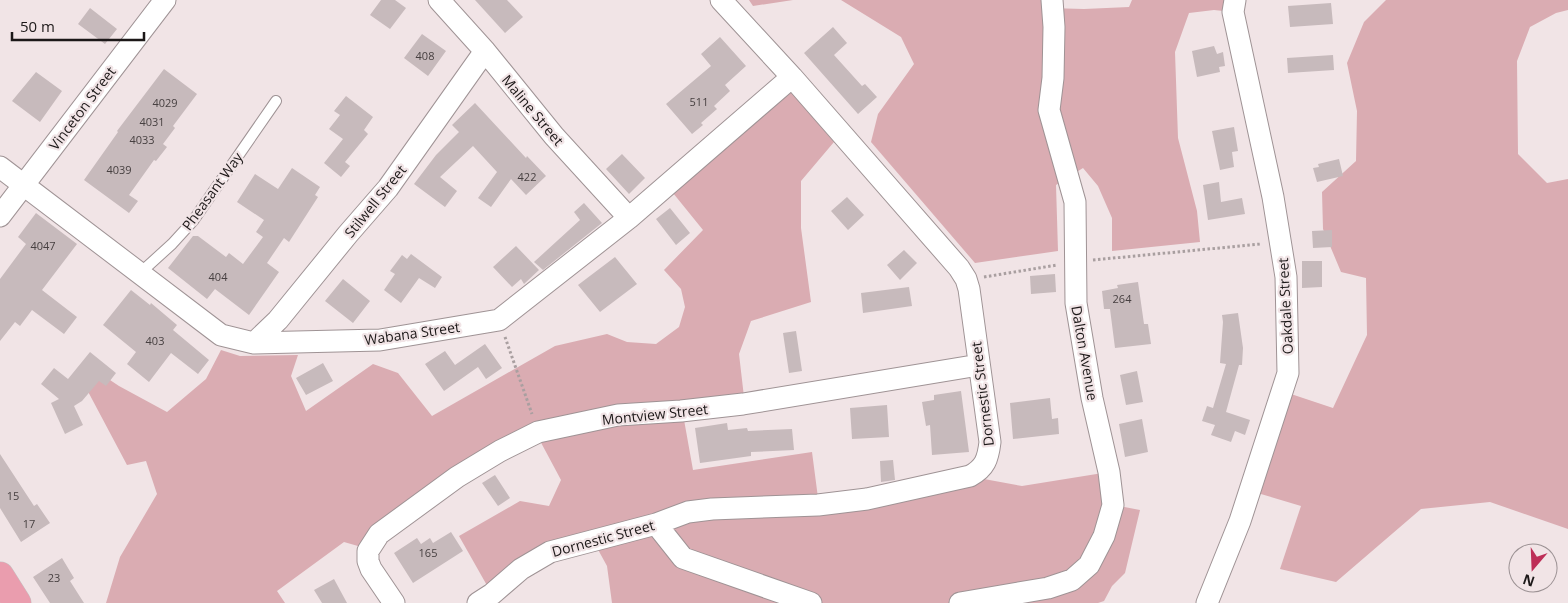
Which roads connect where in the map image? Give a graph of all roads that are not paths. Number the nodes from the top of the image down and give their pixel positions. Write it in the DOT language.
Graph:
graph roads {
  1 [pos="165,0"];
  2 [pos="440,0"];
  3 [pos="721,0"];
  4 [pos="1052,0"];
  5 [pos="1235,0"];
  6 [pos="485,51"];
  7 [pos="792,77"];
  8 [pos="276,101"];
  9 [pos="0,168"];
  10 [pos="24,185"];
  11 [pos="0,216"];
  12 [pos="629,218"];
  13 [pos="139,274"];
  14 [pos="254,342"];
  15 [pos="980,365"];
  16 [pos="656,524"];
  17 [pos="0,576"];
  18 [pos="17,603"];
  19 [pos="394,603"];
  20 [pos="478,603"];
  21 [pos="810,603"];
  22 [pos="960,603"];
  23 [pos="1207,603"];
  1 -- 10 [label="street, Vinceton Street"];
  2 -- 6 [label="street, Maline Street"];
  3 -- 7 [label="street, Dornestic Street"];
  4 -- 22 [label="street, Dalton Avenue"];
  5 -- 23 [label="street, Oakdale Street"];
  6 -- 12 [label="street, Maline Street"];
  6 -- 14 [label="street, Stilwell Street"];
  7 -- 12 [label="street, Wabana Street"];
  7 -- 15 [label="street, Dornestic Street"];
  8 -- 13 [label="lane, Pheasant Way"];
  9 -- 10 [label="street, Wabana Street"];
  10 -- 11 [label="street, Vinceton Street"];
  10 -- 13 [label="street, Wabana Street"];
  12 -- 14 [label="street, Wabana Street"];
  13 -- 14 [label="street, Wabana Street"];
  15 -- 16 [label="street, Dornestic Street"];
  15 -- 19 [label="street, Montview Street"];
  16 -- 20 [label="street, Dornestic Street"];
  16 -- 21 [label="street"];
  17 -- 18 [label="main road"];
}
